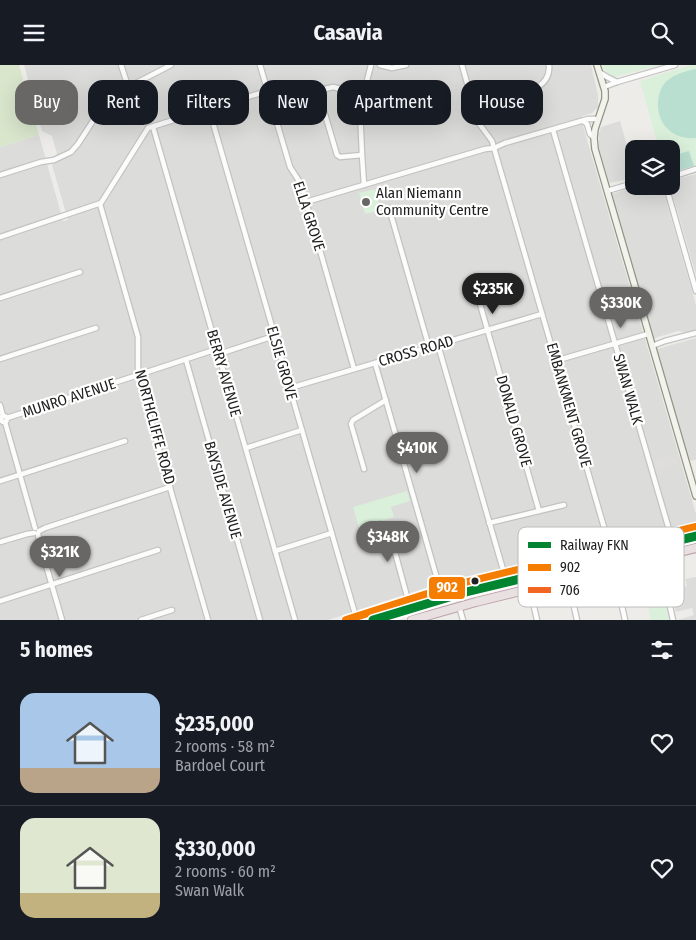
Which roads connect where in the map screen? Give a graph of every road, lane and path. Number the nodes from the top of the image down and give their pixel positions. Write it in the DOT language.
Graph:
graph roads {
  1 [pos="121,65"];
  2 [pos="171,65"];
  3 [pos="260,65"];
  4 [pos="371,65"];
  5 [pos="380,65"];
  6 [pos="406,65"];
  7 [pos="462,65"];
  8 [pos="549,65"];
  9 [pos="597,65"];
  10 [pos="675,65"];
  11 [pos="599,72"];
  12 [pos="126,80"];
  13 [pos="140,80"];
  14 [pos="264,80"];
  15 [pos="367,80"];
  16 [pos="466,80"];
  17 [pos="618,82"];
  18 [pos="543,83"];
  19 [pos="603,86"];
  20 [pos="337,88"];
  21 [pos="583,121"];
  22 [pos="598,121"];
  23 [pos="168,122"];
  24 [pos="90,125"];
  25 [pos="214,125"];
  26 [pos="277,125"];
  27 [pos="361,125"];
  28 [pos="480,125"];
  29 [pos="153,127"];
  30 [pos="553,130"];
  31 [pos="594,139"];
  32 [pos="494,147"];
  33 [pos="362,155"];
  34 [pos="696,169"];
  35 [pos="680,174"];
  36 [pos="0,175"];
  37 [pos="366,184"];
  38 [pos="625,186"];
  39 [pos="607,191"];
  40 [pos="669,195"];
  41 [pos="306,202"];
  42 [pos="100,204"];
  43 [pos="389,208"];
  44 [pos="0,237"];
  45 [pos="80,272"];
  46 [pos="696,291"];
  47 [pos="0,298"];
  48 [pos="480,304"];
  49 [pos="542,314"];
  50 [pos="96,328"];
  51 [pos="488,330"];
  52 [pos="696,333"];
  53 [pos="648,334"];
  54 [pos="274,336"];
  55 [pos="615,343"];
  56 [pos="652,344"];
  57 [pos="438,345"];
  58 [pos="429,347"];
  59 [pos="218,352"];
  60 [pos="0,359"];
  61 [pos="186,360"];
  62 [pos="556,361"];
  63 [pos="375,363"];
  64 [pos="354,369"];
  65 [pos="138,375"];
  66 [pos="290,387"];
  67 [pos="386,401"];
  68 [pos="0,405"];
  69 [pos="3,419"];
  70 [pos="302,430"];
  71 [pos="125,441"];
  72 [pos="246,448"];
  73 [pos="364,469"];
  74 [pos="20,475"];
  75 [pos="0,481"];
  76 [pos="170,487"];
  77 [pos="696,496"];
  78 [pos="564,505"];
  79 [pos="539,511"];
  80 [pos="489,523"];
  81 [pos="380,524"];
  82 [pos="604,527"];
  83 [pos="668,527"];
  84 [pos="36,531"];
  85 [pos="332,533"];
  86 [pos="0,543"];
  87 [pos="158,550"];
  88 [pos="275,551"];
  89 [pos="518,570"];
  90 [pos="504,573"];
  91 [pos="52,584"];
  92 [pos="440,589"];
  93 [pos="518,592"];
  94 [pos="408,600"];
  95 [pos="0,601"];
  96 [pos="459,606"];
  97 [pos="534,607"];
  98 [pos="574,607"];
  99 [pos="622,607"];
  100 [pos="670,607"];
  101 [pos="172,610"];
  102 [pos="356,617"];
  103 [pos="424,618"];
  104 [pos="62,620"];
  105 [pos="142,620"];
  106 [pos="208,620"];
  107 [pos="260,620"];
  108 [pos="295,620"];
  109 [pos="346,620"];
  110 [pos="412,620"];
  111 [pos="463,620"];
  112 [pos="537,620"];
  113 [pos="577,620"];
  114 [pos="625,620"];
  115 [pos="673,620"];
  1 -- 12 [label="street"];
  2 -- 13 [label="street"];
  3 -- 14 [label="street, ELLA GROVE"];
  4 -- 15 [label="street"];
  5 -- 6 [label="street"];
  7 -- 16 [label="street, EMBANKMENT GROVE"];
  8 -- 18 [label="street"];
  9 -- 11 [label="main road"];
  10 -- 17 [label="street"];
  11 -- 17 [label="street"];
  11 -- 19 [label="main road"];
  17 -- 19 [label="street"];
  19 -- 22 [label="main road"];
  20 -- 33 [label="street"];
  21 -- 22 [label="street"];
  21 -- 30 [label="street"];
  21 -- 31 [label="street"];
  22 -- 31 [label="main road"];
  23 -- 29 [label="street"];
  24 -- 36 [label="street"];
  25 -- 54 [label="street, ELSIE GROVE"];
  26 -- 41 [label="street, ELLA GROVE"];
  27 -- 33 [label="street"];
  28 -- 32 [label="street, EMBANKMENT GROVE"];
  29 -- 42 [label="street"];
  29 -- 59 [label="street, BERRY AVENUE"];
  30 -- 32 [label="street"];
  30 -- 55 [label="street, SWAN WALK"];
  31 -- 39 [label="main road"];
  32 -- 37 [label="street"];
  32 -- 49 [label="street, EMBANKMENT GROVE"];
  33 -- 37 [label="street"];
  34 -- 35 [label="street"];
  37 -- 41 [label="street"];
  38 -- 39 [label="street"];
  39 -- 53 [label="main road"];
  40 -- 46 [label="street"];
  41 -- 64 [label="street, ELLA GROVE"];
  42 -- 44 [label="street"];
  42 -- 65 [label="street, NORTHCLIFFE ROAD"];
  43 -- 58 [label="street"];
  45 -- 47 [label="street"];
  48 -- 51 [label="street, DONALD GROVE"];
  49 -- 51 [label="street, CROSS ROAD"];
  49 -- 62 [label="street, EMBANKMENT GROVE"];
  50 -- 60 [label="street"];
  51 -- 57 [label="street, CROSS ROAD"];
  51 -- 79 [label="street, DONALD GROVE"];
  52 -- 56 [label="street"];
  53 -- 55 [label="street"];
  53 -- 56 [label="main road"];
  54 -- 59 [label="street, MUNRO AVENUE"];
  54 -- 66 [label="street, ELSIE GROVE"];
  55 -- 62 [label="street"];
  55 -- 83 [label="street, SWAN WALK"];
  56 -- 77 [label="main road"];
  57 -- 58 [label="street, CROSS ROAD"];
  57 -- 80 [label="street"];
  58 -- 63 [label="street, CROSS ROAD"];
  59 -- 61 [label="street, MUNRO AVENUE"];
  59 -- 72 [label="street, BERRY AVENUE"];
  61 -- 65 [label="street, MUNRO AVENUE"];
  61 -- 107 [label="street, BAYSIDE AVENUE"];
  62 -- 82 [label="street, EMBANKMENT GROVE"];
  63 -- 64 [label="street, CROSS ROAD"];
  63 -- 67 [label="street"];
  64 -- 66 [label="street, CROSS ROAD"];
  65 -- 69 [label="street, MUNRO AVENUE"];
  65 -- 76 [label="street, NORTHCLIFFE ROAD"];
  66 -- 70 [label="street, ELSIE GROVE"];
  67 -- 73 [label="street"];
  67 -- 92 [label="street"];
  68 -- 69 [label="street"];
  69 -- 74 [label="street"];
  70 -- 72 [label="street"];
  70 -- 85 [label="street, ELSIE GROVE"];
  71 -- 74 [label="street"];
  72 -- 88 [label="street, BERRY AVENUE"];
  74 -- 75 [label="street"];
  74 -- 84 [label="street"];
  76 -- 84 [label="street"];
  76 -- 106 [label="street, NORTHCLIFFE ROAD"];
  78 -- 79 [label="street"];
  79 -- 80 [label="street"];
  80 -- 90 [label="street"];
  81 -- 94 [label="street"];
  84 -- 86 [label="street"];
  84 -- 91 [label="street"];
  85 -- 88 [label="street"];
  85 -- 102 [label="street, ELSIE GROVE"];
  87 -- 91 [label="street"];
  88 -- 108 [label="street, BERRY AVENUE"];
  89 -- 90 [label="main road"];
  90 -- 92 [label="main road"];
  91 -- 95 [label="street"];
  91 -- 104 [label="street"];
  92 -- 94 [label="main road"];
  93 -- 96 [label="highway"];
  94 -- 102 [label="main road"];
  96 -- 103 [label="highway"];
  96 -- 111 [label="street"];
  97 -- 112 [label="street"];
  98 -- 113 [label="street"];
  99 -- 114 [label="street"];
  100 -- 115 [label="street"];
  101 -- 105 [label="street"];
  102 -- 109 [label="main road"];
  103 -- 110 [label="highway"];
}
